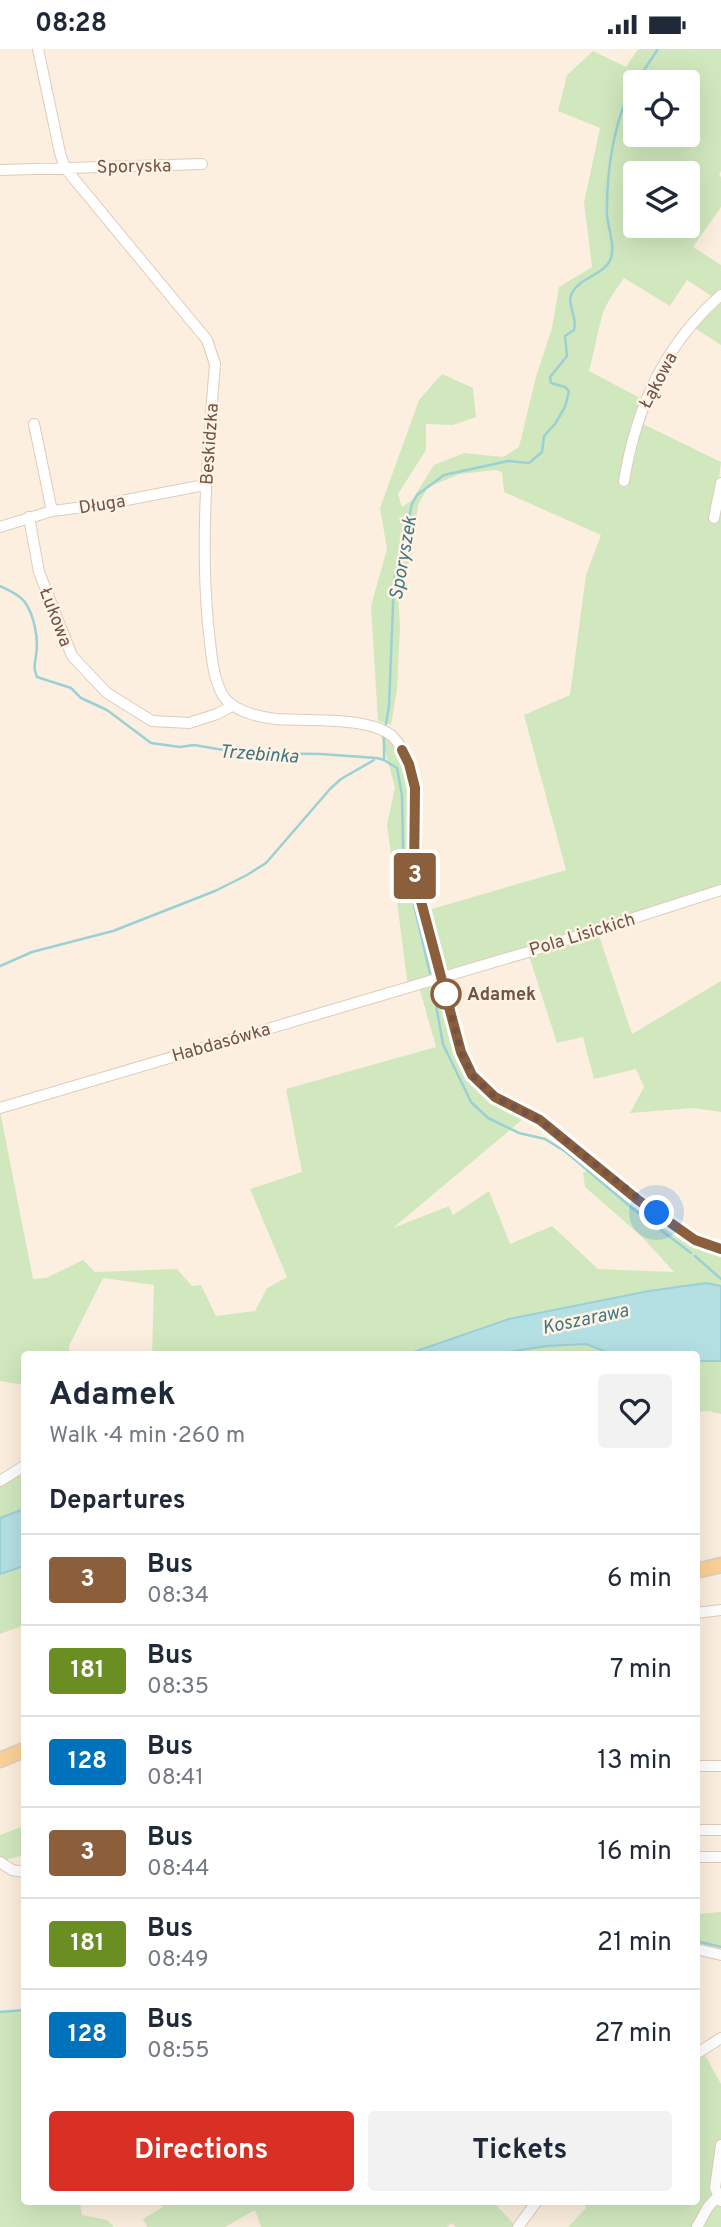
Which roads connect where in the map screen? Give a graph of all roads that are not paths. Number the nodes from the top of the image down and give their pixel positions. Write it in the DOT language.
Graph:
graph roads {
  1 [pos="38,49"];
  2 [pos="202,165"];
  3 [pos="65,167"];
  4 [pos="0,170"];
  5 [pos="721,296"];
  6 [pos="34,424"];
  7 [pos="624,481"];
  8 [pos="721,484"];
  9 [pos="205,487"];
  10 [pos="52,511"];
  11 [pos="29,517"];
  12 [pos="715,518"];
  13 [pos="0,527"];
  14 [pos="232,706"];
  15 [pos="721,890"];
  16 [pos="441,976"];
  17 [pos="0,1108"];
  18 [pos="721,1249"];
  19 [pos="21,1468"];
  20 [pos="0,1481"];
  21 [pos="721,1565"];
  22 [pos="700,1569"];
  23 [pos="721,1610"];
  24 [pos="700,1613"];
  25 [pos="21,1751"];
  26 [pos="0,1760"];
  27 [pos="700,1766"];
  28 [pos="721,1766"];
  29 [pos="700,1830"];
  30 [pos="721,1831"];
  31 [pos="700,1857"];
  32 [pos="721,1857"];
  33 [pos="0,1862"];
  34 [pos="21,1872"];
  35 [pos="700,1950"];
  36 [pos="721,1955"];
  37 [pos="721,2038"];
  38 [pos="700,2051"];
  39 [pos="721,2145"];
  40 [pos="720,2198"];
  41 [pos="534,2205"];
  42 [pos="518,2227"];
  43 [pos="696,2227"];
  1 -- 3 [label="street, Beskidzka"];
  2 -- 3 [label="street, Sporyska"];
  3 -- 4 [label="street, Sporyska"];
  3 -- 9 [label="street, Beskidzka"];
  5 -- 7 [label="street, Łąkowa"];
  6 -- 10 [label="street"];
  8 -- 12 [label="street"];
  9 -- 10 [label="street, Długa"];
  9 -- 14 [label="street, Beskidzka"];
  10 -- 11 [label="street, Długa"];
  11 -- 13 [label="street, Długa"];
  11 -- 14 [label="street, Łukowa"];
  14 -- 16 [label="street"];
  15 -- 16 [label="street, Pola Lisickich"];
  16 -- 17 [label="street, Habdasówka"];
  16 -- 18 [label="street"];
  19 -- 20 [label="street"];
  21 -- 22 [label="main road"];
  23 -- 24 [label="street"];
  25 -- 26 [label="main road"];
  27 -- 28 [label="street"];
  29 -- 30 [label="street"];
  31 -- 32 [label="street"];
  33 -- 34 [label="street"];
  35 -- 36 [label="street"];
  37 -- 38 [label="street"];
  39 -- 40 [label="street"];
  40 -- 43 [label="street"];
  41 -- 42 [label="street"];
}
